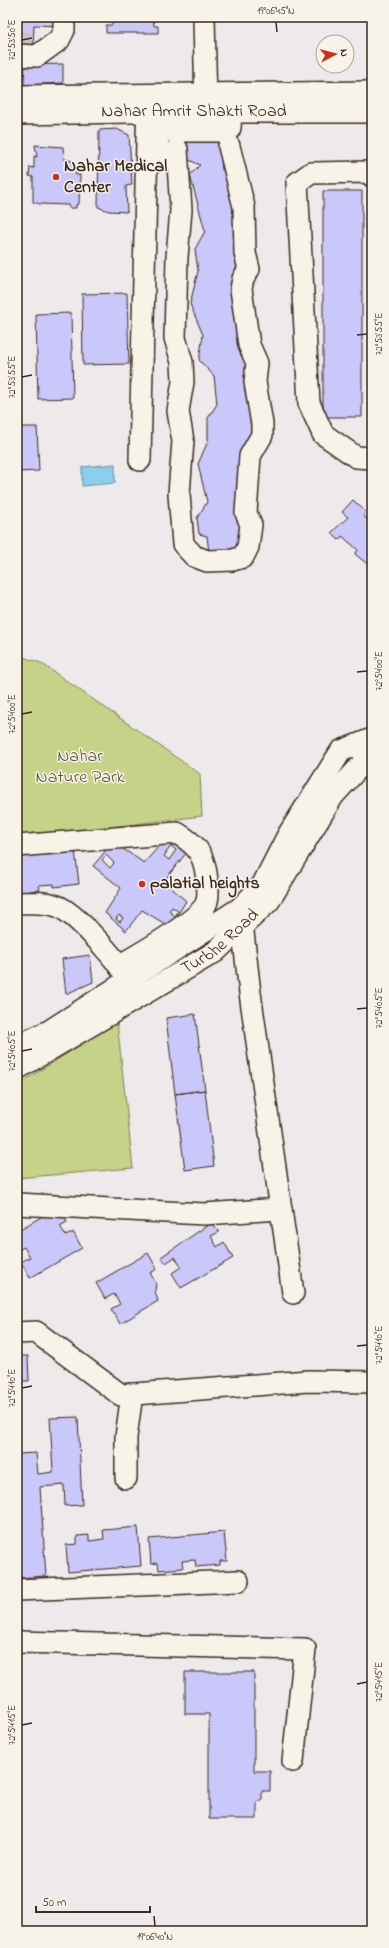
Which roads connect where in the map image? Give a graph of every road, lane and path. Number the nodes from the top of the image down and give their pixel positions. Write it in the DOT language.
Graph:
graph roads {
  1 [pos="64,17"];
  2 [pos="204,17"];
  3 [pos="19,54"];
  4 [pos="372,92"];
  5 [pos="17,96"];
  6 [pos="148,104"];
  7 [pos="206,104"];
  8 [pos="231,112"];
  9 [pos="372,112"];
  10 [pos="17,114"];
  11 [pos="229,146"];
  12 [pos="177,149"];
  13 [pos="146,176"];
  14 [pos="372,176"];
  15 [pos="176,316"];
  16 [pos="143,317"];
  17 [pos="143,338"];
  18 [pos="175,338"];
  19 [pos="372,458"];
  20 [pos="140,460"];
  21 [pos="372,739"];
  22 [pos="372,762"];
  23 [pos="17,846"];
  24 [pos="17,903"];
  25 [pos="242,916"];
  26 [pos="129,981"];
  27 [pos="55,1037"];
  28 [pos="17,1046"];
  29 [pos="17,1069"];
  30 [pos="17,1204"];
  31 [pos="281,1209"];
  32 [pos="293,1293"];
  33 [pos="17,1333"];
  34 [pos="372,1382"];
  35 [pos="132,1394"];
  36 [pos="126,1478"];
  37 [pos="238,1581"];
  38 [pos="17,1590"];
  39 [pos="17,1642"];
  40 [pos="293,1761"];
  1 -- 3 [label="street"];
  2 -- 7 [label="street"];
  4 -- 7 [label="street, Nahar Amrit Shakti Road"];
  5 -- 6 [label="street, Nahar Amrit Shakti Road"];
  6 -- 7 [label="street, Nahar Amrit Shakti Road"];
  6 -- 10 [label="street, Nahar Amrit Shakti Road"];
  6 -- 13 [label="street"];
  7 -- 8 [label="street, Nahar Amrit Shakti Road"];
  8 -- 9 [label="street, Nahar Amrit Shakti Road"];
  8 -- 13 [label="street"];
  11 -- 18 [label="street"];
  12 -- 15 [label="street"];
  13 -- 16 [label="street"];
  14 -- 19 [label="street"];
  15 -- 16 [label="street"];
  15 -- 18 [label="street"];
  16 -- 17 [label="street"];
  17 -- 18 [label="street"];
  17 -- 20 [label="street"];
  21 -- 25 [label="street"];
  22 -- 25 [label="street, Turbhe Road"];
  23 -- 26 [label="street"];
  24 -- 26 [label="street"];
  25 -- 26 [label="street, Turbhe Road"];
  25 -- 31 [label="street"];
  26 -- 27 [label="street, Turbhe Road"];
  27 -- 28 [label="street"];
  27 -- 29 [label="street, Turbhe Road"];
  30 -- 31 [label="street"];
  31 -- 32 [label="street"];
  33 -- 35 [label="street"];
  34 -- 35 [label="street"];
  35 -- 36 [label="street"];
  37 -- 38 [label="street"];
  39 -- 40 [label="street"];
}
